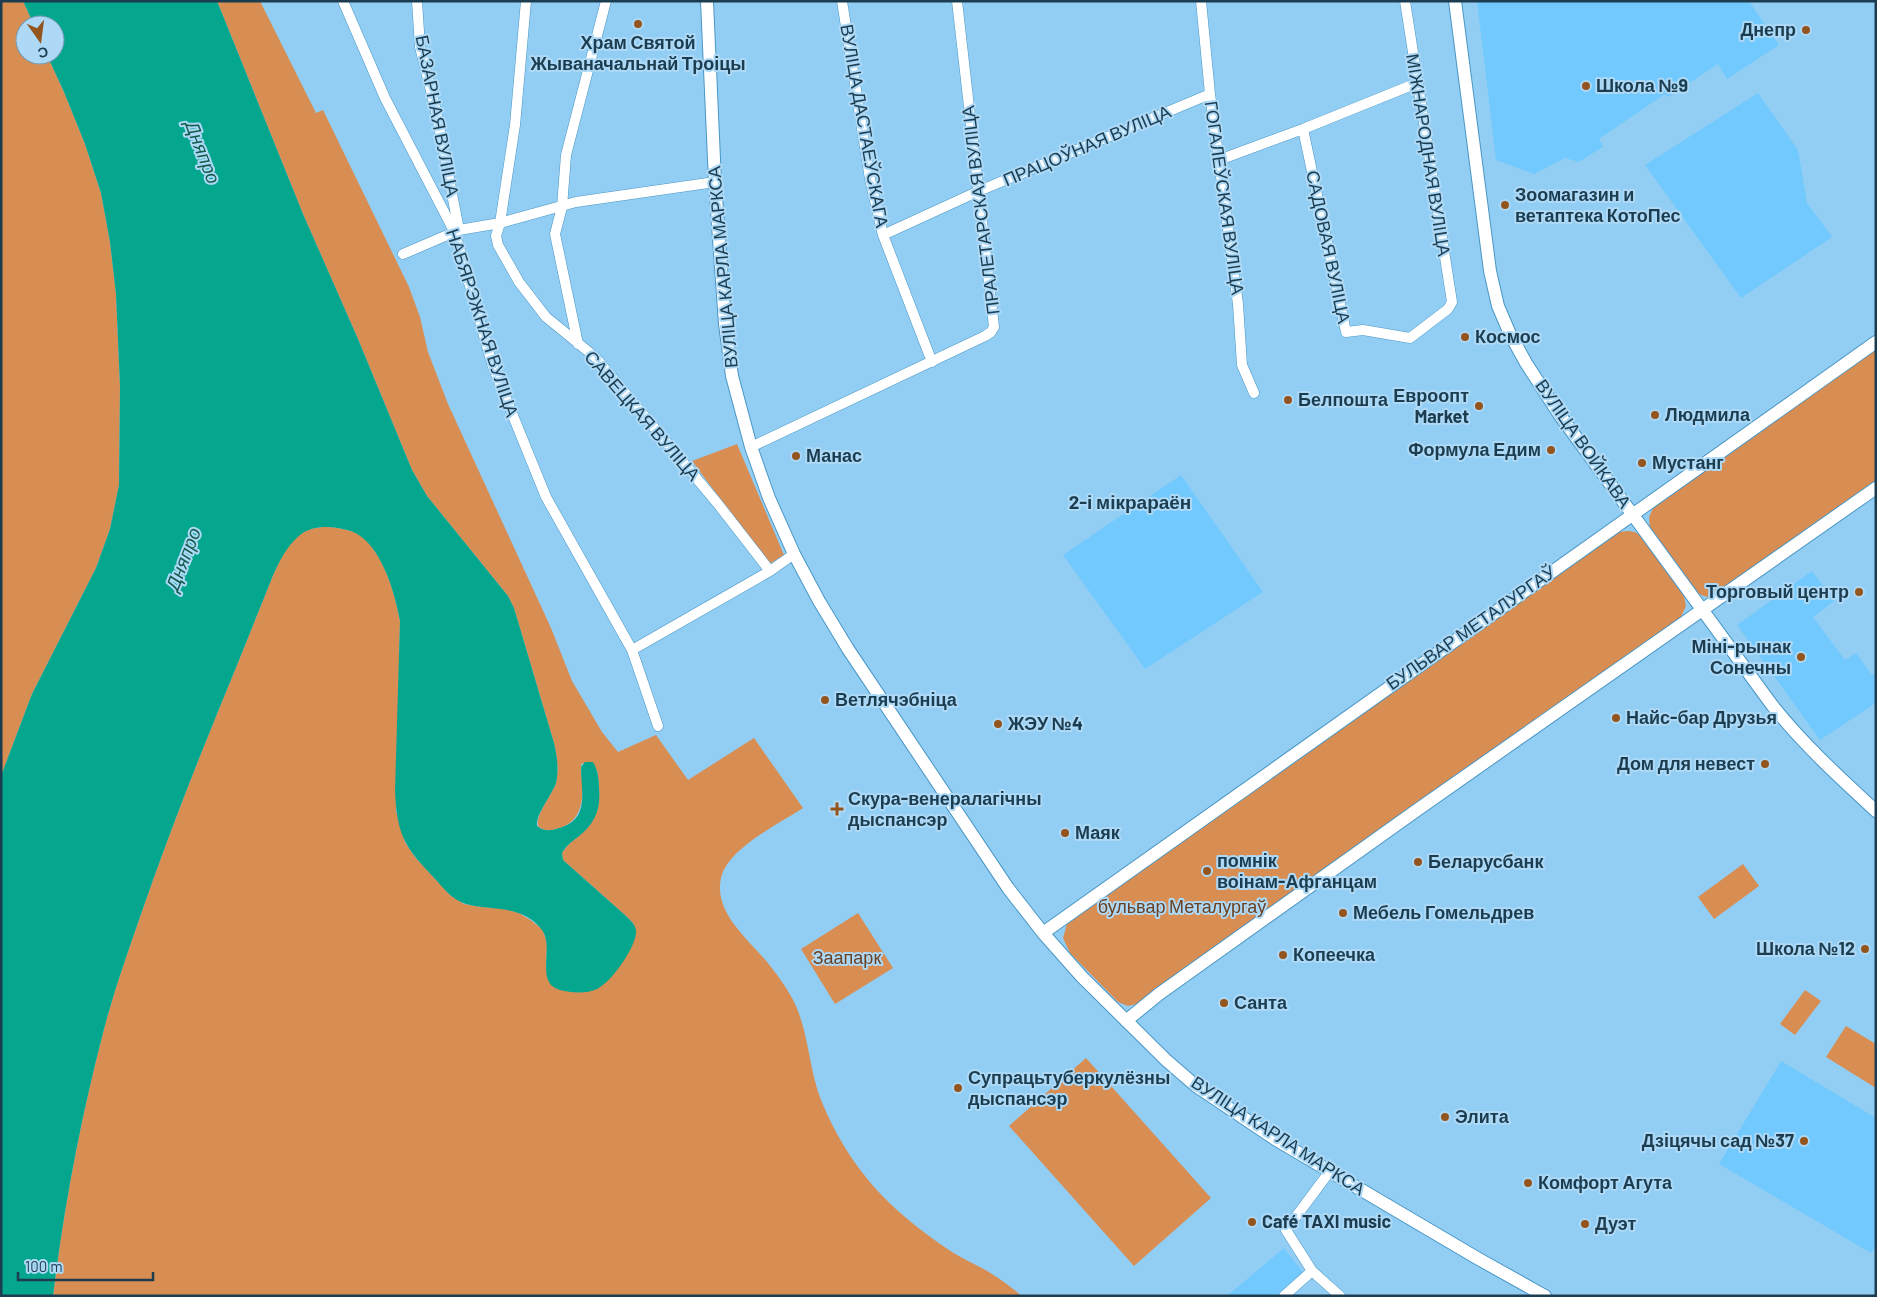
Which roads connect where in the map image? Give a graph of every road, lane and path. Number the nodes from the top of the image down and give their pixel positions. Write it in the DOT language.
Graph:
graph roads {
  1 [pos="343,1"];
  2 [pos="417,1"];
  3 [pos="526,1"];
  4 [pos="606,1"];
  5 [pos="707,1"];
  6 [pos="842,1"];
  7 [pos="957,1"];
  8 [pos="1201,1"];
  9 [pos="1405,1"];
  10 [pos="1455,1"];
  11 [pos="1417,83"];
  12 [pos="1210,94"];
  13 [pos="1303,129"];
  14 [pos="1219,160"];
  15 [pos="715,182"];
  16 [pos="979,191"];
  17 [pos="562,207"];
  18 [pos="500,223"];
  19 [pos="457,232"];
  20 [pos="884,235"];
  21 [pos="403,254"];
  22 [pos="1410,338"];
  23 [pos="1876,342"];
  24 [pos="578,344"];
  25 [pos="932,362"];
  26 [pos="1254,393"];
  27 [pos="751,447"];
  28 [pos="1876,488"];
  29 [pos="1633,514"];
  30 [pos="794,554"];
  31 [pos="770,571"];
  32 [pos="1703,610"];
  33 [pos="632,650"];
  34 [pos="658,726"];
  35 [pos="1876,811"];
  36 [pos="1043,933"];
  37 [pos="1126,1021"];
  38 [pos="1330,1171"];
  39 [pos="1312,1271"];
  40 [pos="1284,1296"];
  41 [pos="1340,1296"];
  42 [pos="1545,1296"];
  1 -- 19 [label="street, НАБЯРЭЖНАЯ ВУЛІЦА"];
  2 -- 19 [label="street, БАЗАРНАЯ ВУЛІЦА"];
  3 -- 18 [label="street, САВЕЦКАЯ ВУЛІЦА"];
  4 -- 17 [label="street"];
  5 -- 15 [label="main road, ВУЛІЦА КАРЛА МАРКСА"];
  6 -- 20 [label="street, ВУЛІЦА ДАСТАЕЎСКАГА"];
  7 -- 16 [label="street, ПРАЛЕТАРСКАЯ ВУЛІЦА"];
  8 -- 12 [label="street, ГОГАЛЕЎСКАЯ ВУЛІЦА"];
  9 -- 11 [label="street, МІЖНАРОДНАЯ ВУЛІЦА"];
  10 -- 29 [label="main road, ВУЛІЦА ВОЙКАВА"];
  11 -- 13 [label="street"];
  11 -- 22 [label="street, МІЖНАРОДНАЯ ВУЛІЦА"];
  12 -- 14 [label="street, ГОГАЛЕЎСКАЯ ВУЛІЦА"];
  12 -- 16 [label="street, ПРАЦОЎНАЯ ВУЛІЦА"];
  13 -- 14 [label="street"];
  13 -- 22 [label="street, САДОВАЯ ВУЛІЦА"];
  14 -- 26 [label="street, ГОГАЛЕЎСКАЯ ВУЛІЦА"];
  15 -- 17 [label="street"];
  15 -- 27 [label="main road, ВУЛІЦА КАРЛА МАРКСА"];
  16 -- 20 [label="street, ПРАЦОЎНАЯ ВУЛІЦА"];
  16 -- 25 [label="street, ПРАЛЕТАРСКАЯ ВУЛІЦА"];
  17 -- 18 [label="street"];
  17 -- 24 [label="street"];
  18 -- 19 [label="street"];
  18 -- 24 [label="street, САВЕЦКАЯ ВУЛІЦА"];
  19 -- 21 [label="street"];
  19 -- 33 [label="street, НАБЯРЭЖНАЯ ВУЛІЦА"];
  20 -- 25 [label="street, ВУЛІЦА ДАСТАЕЎСКАГА"];
  23 -- 29 [label="main road, БУЛЬВАР МЕТАЛУРГАЎ"];
  24 -- 31 [label="street, САВЕЦКАЯ ВУЛІЦА"];
  25 -- 27 [label="street, ПРАЛЕТАРСКАЯ ВУЛІЦА"];
  27 -- 30 [label="main road, ВУЛІЦА КАРЛА МАРКСА"];
  28 -- 32 [label="main road"];
  29 -- 32 [label="main road, ВУЛІЦА ВОЙКАВА"];
  29 -- 36 [label="main road, БУЛЬВАР МЕТАЛУРГАЎ"];
  30 -- 31 [label="street"];
  30 -- 36 [label="main road, ВУЛІЦА КАРЛА МАРКСА"];
  31 -- 33 [label="street"];
  32 -- 35 [label="main road, ВУЛІЦА ВОЙКАВА"];
  32 -- 37 [label="main road"];
  33 -- 34 [label="street, НАБЯРЭЖНАЯ ВУЛІЦА"];
  36 -- 37 [label="main road, ВУЛІЦА КАРЛА МАРКСА"];
  37 -- 38 [label="main road, ВУЛІЦА КАРЛА МАРКСА"];
  38 -- 39 [label="street"];
  38 -- 42 [label="main road, ВУЛІЦА КАРЛА МАРКСА"];
  39 -- 40 [label="street"];
  39 -- 41 [label="street"];
}
